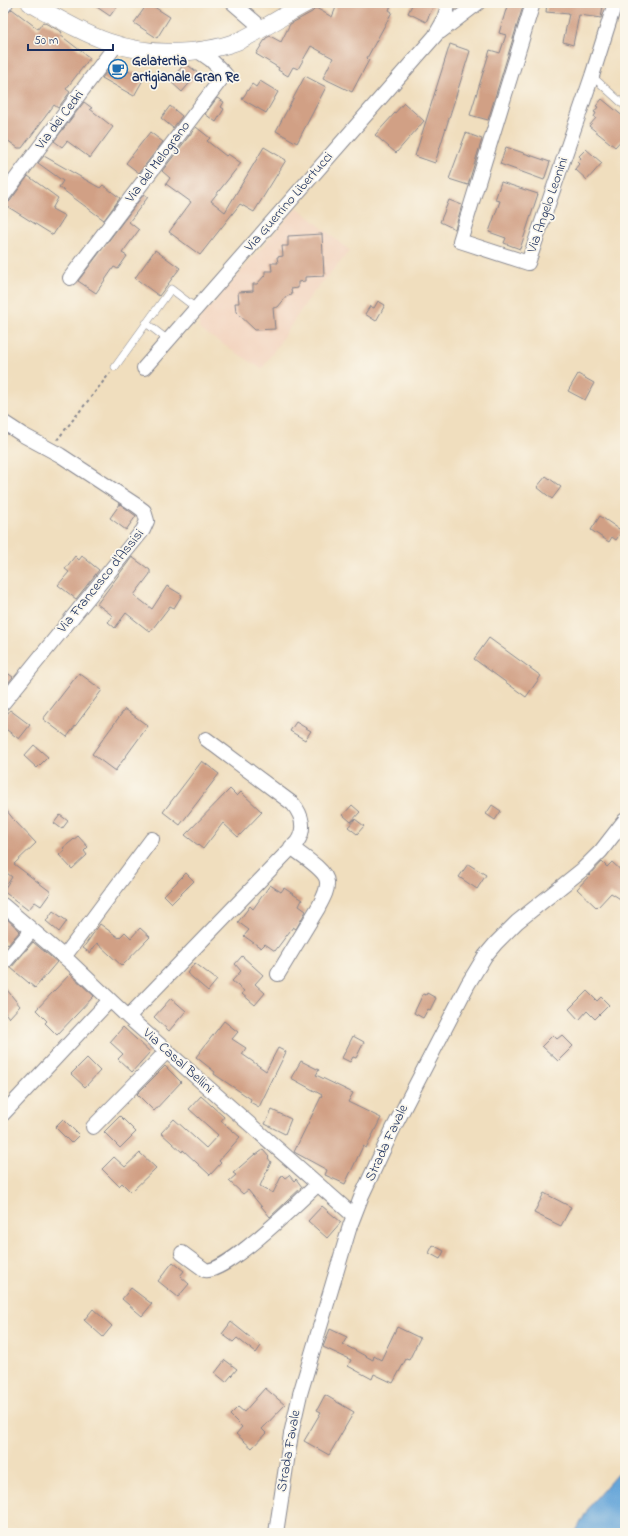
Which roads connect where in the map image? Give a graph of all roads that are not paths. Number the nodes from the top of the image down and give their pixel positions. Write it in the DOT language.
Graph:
graph roads {
  1 [pos="6,3"];
  2 [pos="30,3"];
  3 [pos="232,3"];
  4 [pos="307,3"];
  5 [pos="450,3"];
  6 [pos="533,3"];
  7 [pos="615,3"];
  8 [pos="3,7"];
  9 [pos="472,7"];
  10 [pos="262,28"];
  11 [pos="435,36"];
  12 [pos="116,45"];
  13 [pos="198,51"];
  14 [pos="592,76"];
  15 [pos="625,106"];
  16 [pos="3,196"];
  17 [pos="70,278"];
  18 [pos="196,308"];
  19 [pos="146,323"];
  20 [pos="168,340"];
  21 [pos="115,366"];
  22 [pos="144,368"];
  23 [pos="3,422"];
  24 [pos="3,703"];
  25 [pos="206,739"];
  26 [pos="625,820"];
  27 [pos="152,839"];
  28 [pos="291,847"];
  29 [pos="3,905"];
  30 [pos="32,930"];
  31 [pos="64,957"];
  32 [pos="3,964"];
  33 [pos="278,974"];
  34 [pos="110,1000"];
  35 [pos="128,1016"];
  36 [pos="167,1051"];
  37 [pos="3,1114"];
  38 [pos="93,1127"];
  39 [pos="318,1184"];
  40 [pos="354,1216"];
  41 [pos="182,1253"];
  42 [pos="276,1533"];
  1 -- 8 [label="street"];
  2 -- 12 [label="street"];
  3 -- 10 [label="street"];
  4 -- 10 [label="street"];
  5 -- 9 [label="street, Via Guerrino Libertucci"];
  5 -- 11 [label="street, Via Guerrino Libertucci"];
  6 -- 14 [label="street, Via Angelo Leonini"];
  7 -- 14 [label="street, Via Angelo Leonini"];
  9 -- 11 [label="street, Via Guerrino Libertucci"];
  10 -- 13 [label="street"];
  11 -- 18 [label="street, Via Guerrino Libertucci"];
  12 -- 13 [label="street"];
  12 -- 16 [label="street, Via dei Cedri"];
  13 -- 17 [label="street, Via del Melograno"];
  14 -- 15 [label="lane"];
  18 -- 19 [label="lane"];
  18 -- 20 [label="street, Via Guerrino Libertucci"];
  19 -- 20 [label="lane"];
  19 -- 21 [label="lane"];
  20 -- 22 [label="street, Via Guerrino Libertucci"];
  23 -- 24 [label="street, Via Francesco d'Assisi"];
  25 -- 28 [label="street"];
  26 -- 40 [label="street, Strada Favale"];
  27 -- 31 [label="street"];
  28 -- 33 [label="street"];
  28 -- 35 [label="street"];
  29 -- 30 [label="street, Via Casal Bellini"];
  30 -- 31 [label="street, Via Casal Bellini"];
  30 -- 32 [label="street"];
  31 -- 34 [label="street, Via Casal Bellini"];
  34 -- 35 [label="street, Via Casal Bellini"];
  34 -- 37 [label="street"];
  35 -- 36 [label="street, Via Casal Bellini"];
  36 -- 38 [label="street"];
  36 -- 39 [label="street, Via Casal Bellini"];
  39 -- 40 [label="street, Via Casal Bellini"];
  39 -- 41 [label="street"];
  40 -- 42 [label="street, Strada Favale"];
}
